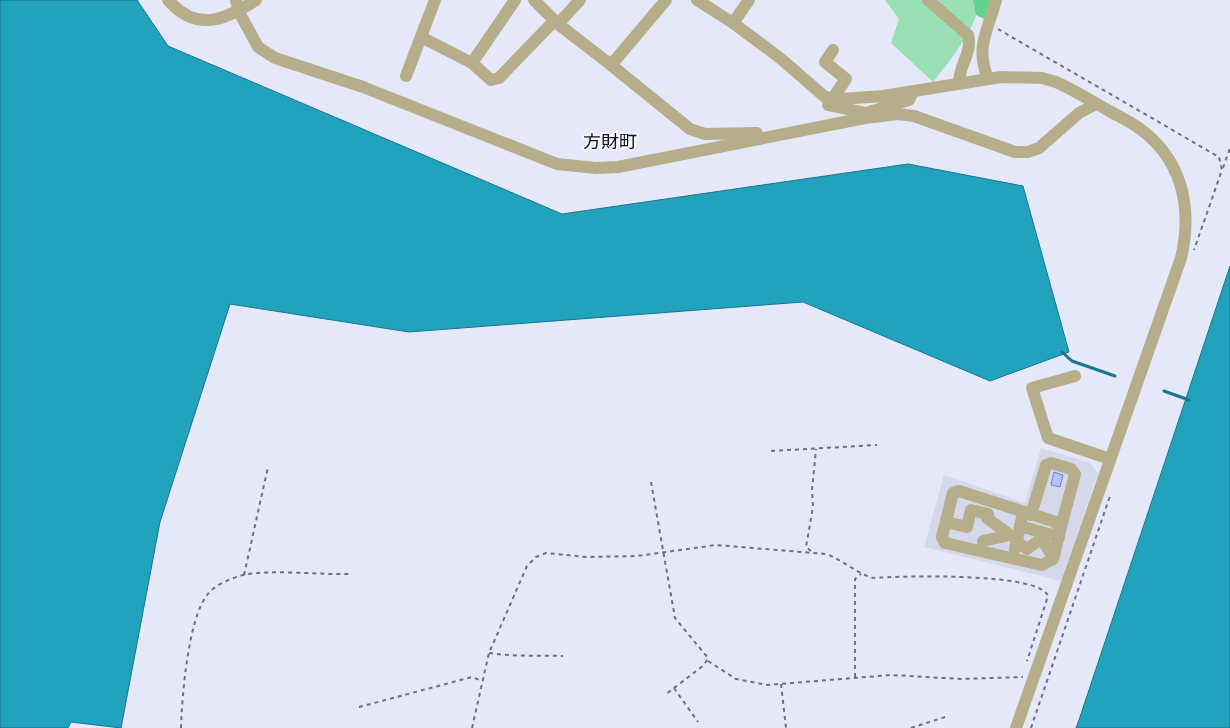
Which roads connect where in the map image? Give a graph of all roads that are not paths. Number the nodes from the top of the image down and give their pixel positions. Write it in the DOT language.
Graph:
graph roads {
  1 [pos="168,0"];
  2 [pos="256,0"];
  3 [pos="515,0"];
  4 [pos="534,0"];
  5 [pos="580,0"];
  6 [pos="666,0"];
  7 [pos="697,0"];
  8 [pos="749,0"];
  9 [pos="928,0"];
  10 [pos="996,0"];
  11 [pos="430,2"];
  12 [pos="238,6"];
  13 [pos="556,22"];
  14 [pos="733,23"];
  15 [pos="421,37"];
  16 [pos="832,50"];
  17 [pos="472,62"];
  18 [pos="611,65"];
  19 [pos="406,76"];
  20 [pos="988,79"];
  21 [pos="959,84"];
  22 [pos="913,92"];
  23 [pos="827,97"];
  24 [pos="1096,104"];
  25 [pos="866,115"];
  26 [pos="802,131"];
  27 [pos="1075,376"];
  28 [pos="1088,452"];
  29 [pos="1110,459"];
  30 [pos="1071,468"];
  31 [pos="1002,516"];
  32 [pos="945,525"];
  33 [pos="1023,534"];
  34 [pos="1060,534"];
  35 [pos="981,546"];
  36 [pos="1055,553"];
  37 [pos="1012,558"];
  38 [pos="1016,728"];
  1 -- 12 [label="street"];
  2 -- 12 [label="street"];
  3 -- 17 [label="street"];
  4 -- 13 [label="street"];
  5 -- 13 [label="street"];
  6 -- 18 [label="street"];
  7 -- 14 [label="street"];
  8 -- 14 [label="street"];
  9 -- 21 [label="street"];
  10 -- 20 [label="street"];
  11 -- 15 [label="street"];
  12 -- 26 [label="street"];
  13 -- 17 [label="street"];
  13 -- 18 [label="street"];
  14 -- 23 [label="street"];
  15 -- 17 [label="street"];
  15 -- 19 [label="street"];
  16 -- 23 [label="street"];
  18 -- 26 [label="street"];
  20 -- 21 [label="street"];
  20 -- 24 [label="street"];
  21 -- 22 [label="street"];
  22 -- 23 [label="street"];
  22 -- 25 [label="street"];
  23 -- 25 [label="street"];
  24 -- 25 [label="street"];
  24 -- 29 [label="street"];
  25 -- 26 [label="street"];
  27 -- 28 [label="street"];
  28 -- 29 [label="street"];
  28 -- 30 [label="street"];
  29 -- 38 [label="street"];
  30 -- 31 [label="street"];
  30 -- 34 [label="street"];
  31 -- 32 [label="street"];
  31 -- 32 [label="street"];
  31 -- 33 [label="street"];
  31 -- 33 [label="street"];
  31 -- 34 [label="street"];
  31 -- 35 [label="street"];
  31 -- 35 [label="street"];
  32 -- 35 [label="street"];
  33 -- 34 [label="street"];
  33 -- 36 [label="street"];
  33 -- 37 [label="street"];
  34 -- 36 [label="street"];
  35 -- 37 [label="street"];
  36 -- 37 [label="street"];
}
